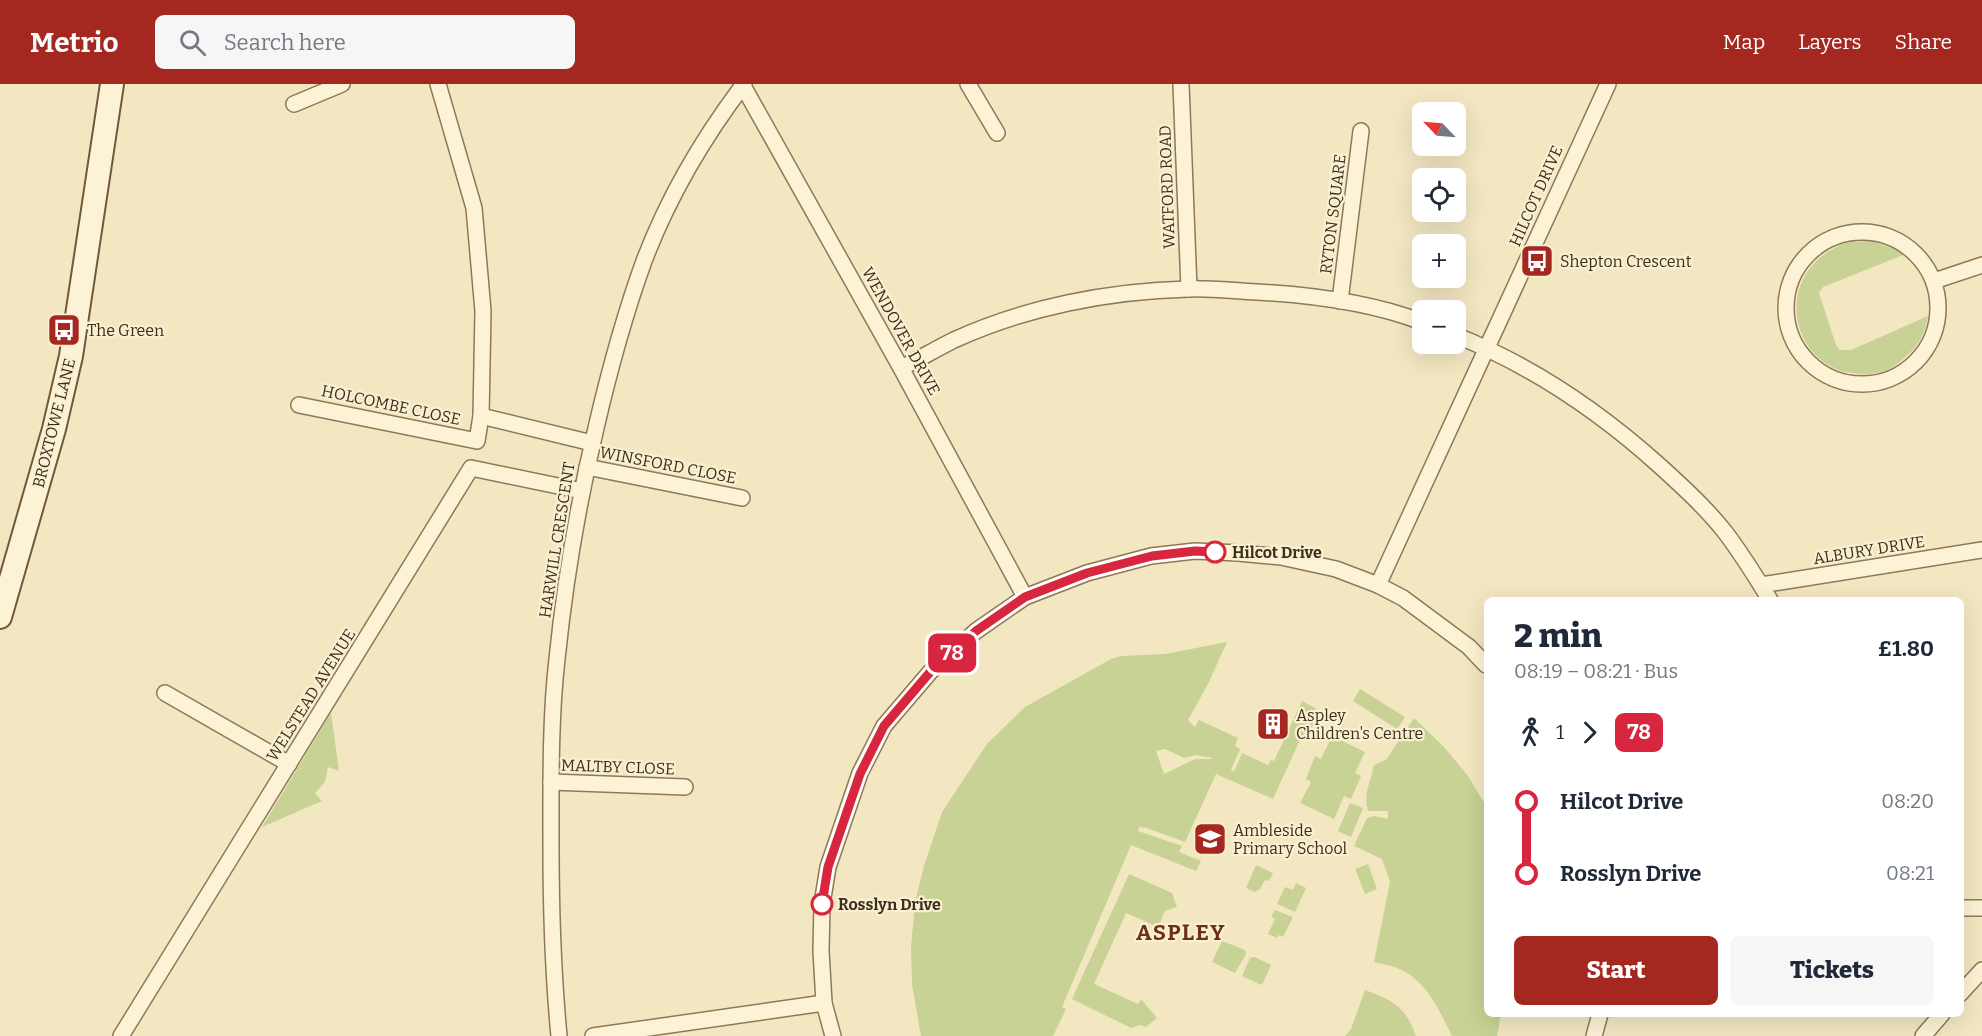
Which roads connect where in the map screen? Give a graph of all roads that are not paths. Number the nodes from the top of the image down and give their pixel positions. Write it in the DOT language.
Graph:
graph roads {
  1 [pos="112,84"];
  2 [pos="342,84"];
  3 [pos="438,84"];
  4 [pos="743,84"];
  5 [pos="968,84"];
  6 [pos="1181,84"];
  7 [pos="1608,84"];
  8 [pos="294,104"];
  9 [pos="1361,131"];
  10 [pos="997,133"];
  11 [pos="1982,265"];
  12 [pos="1934,282"];
  13 [pos="1189,289"];
  14 [pos="1340,301"];
  15 [pos="1412,318"];
  16 [pos="1466,339"];
  17 [pos="1487,348"];
  18 [pos="901,368"];
  19 [pos="299,405"];
  20 [pos="481,416"];
  21 [pos="592,443"];
  22 [pos="587,467"];
  23 [pos="582,491"];
  24 [pos="742,498"];
  25 [pos="1982,550"];
  26 [pos="1378,585"];
  27 [pos="1761,585"];
  28 [pos="1025,597"];
  29 [pos="1768,597"];
  30 [pos="0,617"];
  31 [pos="1484,663"];
  32 [pos="165,693"];
  33 [pos="289,764"];
  34 [pos="551,782"];
  35 [pos="685,788"];
  36 [pos="1964,908"];
  37 [pos="1982,908"];
  38 [pos="1982,970"];
  39 [pos="1964,990"];
  40 [pos="824,1003"];
  41 [pos="1599,1017"];
  42 [pos="1939,1017"];
  43 [pos="121,1036"];
  44 [pos="559,1036"];
  45 [pos="593,1036"];
  46 [pos="833,1036"];
  47 [pos="1594,1036"];
  48 [pos="1923,1036"];
  1 -- 30 [label="main road, BROXTOWE LANE"];
  2 -- 8 [label="street"];
  3 -- 20 [label="street"];
  4 -- 18 [label="street, WENDOVER DRIVE"];
  4 -- 21 [label="street, HARWILL CRESCENT"];
  5 -- 10 [label="street"];
  6 -- 13 [label="street, WATFORD ROAD"];
  7 -- 17 [label="street, HILCOT DRIVE"];
  9 -- 14 [label="street, RYTON SQUARE"];
  11 -- 12 [label="street"];
  12 -- 12 [label="street"];
  13 -- 14 [label="street"];
  13 -- 18 [label="street"];
  14 -- 15 [label="street"];
  16 -- 17 [label="street"];
  17 -- 26 [label="street, HILCOT DRIVE"];
  17 -- 27 [label="street"];
  18 -- 28 [label="street, WENDOVER DRIVE"];
  19 -- 20 [label="street, HOLCOMBE CLOSE"];
  20 -- 21 [label="street"];
  21 -- 22 [label="street, HARWILL CRESCENT"];
  22 -- 23 [label="street, HARWILL CRESCENT"];
  22 -- 24 [label="street, WINSFORD CLOSE"];
  23 -- 33 [label="street, WELSTEAD AVENUE"];
  23 -- 34 [label="street, HARWILL CRESCENT"];
  25 -- 27 [label="street, ALBURY DRIVE"];
  26 -- 28 [label="street"];
  26 -- 31 [label="street"];
  27 -- 29 [label="street"];
  28 -- 40 [label="street"];
  32 -- 33 [label="street"];
  33 -- 43 [label="street, WELSTEAD AVENUE"];
  34 -- 35 [label="street, MALTBY CLOSE"];
  34 -- 44 [label="street, HARWILL CRESCENT"];
  36 -- 37 [label="street"];
  38 -- 39 [label="street"];
  40 -- 45 [label="street"];
  40 -- 46 [label="street"];
  41 -- 47 [label="street"];
  42 -- 48 [label="street"];
}
